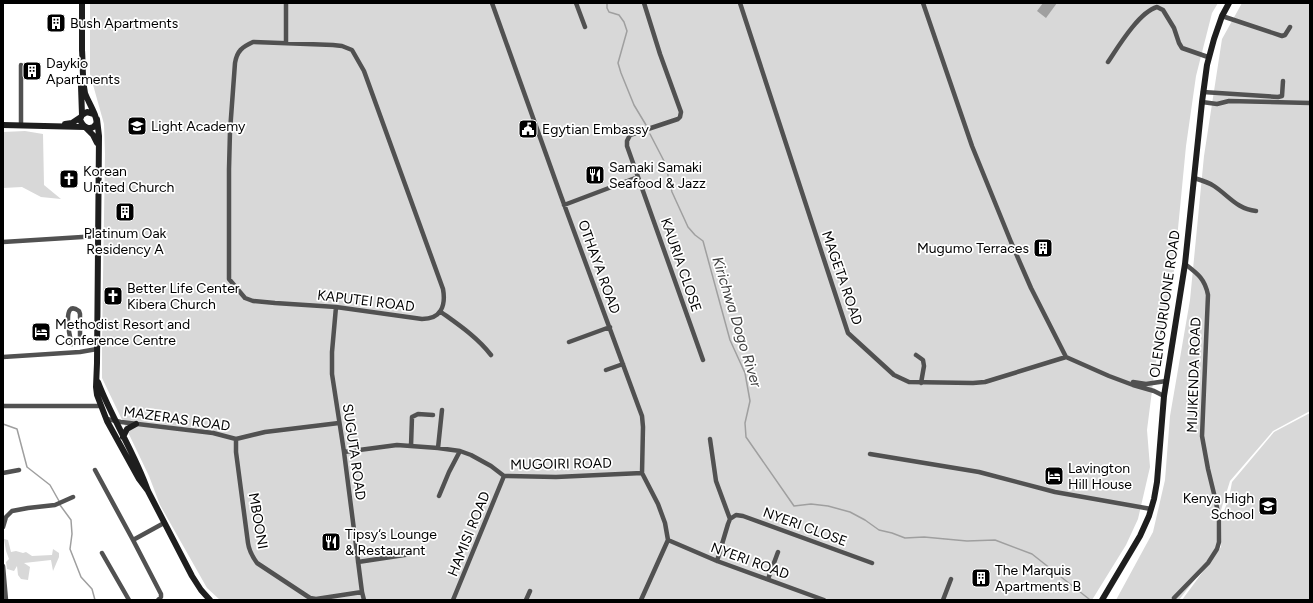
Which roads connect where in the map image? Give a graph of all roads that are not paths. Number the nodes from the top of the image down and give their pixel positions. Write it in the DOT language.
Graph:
graph roads {
  1 [pos="82,3"];
  2 [pos="286,3"];
  3 [pos="492,3"];
  4 [pos="576,3"];
  5 [pos="644,3"];
  6 [pos="740,3"];
  7 [pos="924,3"];
  8 [pos="1229,3"];
  9 [pos="1222,16"];
  10 [pos="1290,27"];
  11 [pos="585,28"];
  12 [pos="286,42"];
  13 [pos="1208,56"];
  14 [pos="1108,62"];
  15 [pos="21,65"];
  16 [pos="82,77"];
  17 [pos="1283,81"];
  18 [pos="1203,92"];
  19 [pos="1202,102"];
  20 [pos="1310,103"];
  21 [pos="82,116"];
  22 [pos="96,116"];
  23 [pos="3,125"];
  24 [pos="21,125"];
  25 [pos="48,126"];
  26 [pos="86,128"];
  27 [pos="98,155"];
  28 [pos="638,177"];
  29 [pos="1194,178"];
  30 [pos="564,205"];
  31 [pos="1256,211"];
  32 [pos="98,236"];
  33 [pos="3,242"];
  34 [pos="1185,264"];
  35 [pos="336,306"];
  36 [pos="441,312"];
  37 [pos="610,328"];
  38 [pos="569,342"];
  39 [pos="72,344"];
  40 [pos="80,344"];
  41 [pos="97,349"];
  42 [pos="491,355"];
  43 [pos="916,355"];
  44 [pos="1066,356"];
  45 [pos="3,357"];
  46 [pos="703,360"];
  47 [pos="623,364"];
  48 [pos="606,370"];
  49 [pos="97,379"];
  50 [pos="1166,381"];
  51 [pos="1126,382"];
  52 [pos="921,383"];
  53 [pos="1164,396"];
  54 [pos="3,406"];
  55 [pos="101,406"];
  56 [pos="442,410"];
  57 [pos="433,414"];
  58 [pos="107,419"];
  59 [pos="114,421"];
  60 [pos="136,424"];
  61 [pos="339,424"];
  62 [pos="120,426"];
  63 [pos="123,437"];
  64 [pos="236,439"];
  65 [pos="710,439"];
  66 [pos="120,446"];
  67 [pos="411,446"];
  68 [pos="438,448"];
  69 [pos="460,451"];
  70 [pos="344,452"];
  71 [pos="870,454"];
  72 [pos="19,470"];
  73 [pos="95,470"];
  74 [pos="642,472"];
  75 [pos="3,473"];
  76 [pos="504,476"];
  77 [pos="148,491"];
  78 [pos="439,496"];
  79 [pos="73,497"];
  80 [pos="1151,509"];
  81 [pos="730,519"];
  82 [pos="164,523"];
  83 [pos="3,527"];
  84 [pos="133,540"];
  85 [pos="668,540"];
  86 [pos="778,552"];
  87 [pos="102,553"];
  88 [pos="411,554"];
  89 [pos="717,561"];
  90 [pos="358,562"];
  91 [pos="872,563"];
  92 [pos="3,566"];
  93 [pos="951,579"];
  94 [pos="768,580"];
  95 [pos="530,591"];
  96 [pos="362,592"];
  97 [pos="1174,598"];
  98 [pos="6,600"];
  99 [pos="129,600"];
  100 [pos="158,600"];
  101 [pos="210,600"];
  102 [pos="363,600"];
  103 [pos="453,600"];
  104 [pos="526,600"];
  105 [pos="641,600"];
  106 [pos="824,600"];
  107 [pos="943,600"];
  108 [pos="1102,600"];
  1 -- 16 [label="main road"];
  2 -- 12 [label="street"];
  3 -- 30 [label="street, OTHAYA ROAD"];
  4 -- 11 [label="street"];
  5 -- 28 [label="street, KAURIA CLOSE"];
  6 -- 52 [label="street, MAGETA ROAD"];
  7 -- 44 [label="street"];
  8 -- 9 [label="main road, OLENGURUONE ROAD"];
  9 -- 10 [label="street"];
  9 -- 13 [label="main road, OLENGURUONE ROAD"];
  12 -- 35 [label="street, KAPUTEI ROAD"];
  12 -- 36 [label="street, KAPUTEI ROAD"];
  13 -- 14 [label="street"];
  13 -- 18 [label="main road, OLENGURUONE ROAD"];
  15 -- 24 [label="street"];
  16 -- 21 [label="main road"];
  16 -- 22 [label="main road"];
  17 -- 18 [label="street"];
  18 -- 19 [label="main road, OLENGURUONE ROAD"];
  19 -- 20 [label="street"];
  19 -- 29 [label="main road, OLENGURUONE ROAD"];
  21 -- 22 [label="main road"];
  21 -- 25 [label="main road"];
  21 -- 26 [label="main road"];
  22 -- 26 [label="main road"];
  22 -- 27 [label="main road"];
  23 -- 24 [label="main road"];
  24 -- 25 [label="main road"];
  25 -- 26 [label="main road"];
  26 -- 27 [label="main road"];
  27 -- 32 [label="main road"];
  28 -- 30 [label="street"];
  28 -- 46 [label="street, KAURIA CLOSE"];
  29 -- 31 [label="street"];
  29 -- 34 [label="main road, OLENGURUONE ROAD"];
  30 -- 37 [label="street, OTHAYA ROAD"];
  32 -- 33 [label="street"];
  32 -- 41 [label="main road"];
  34 -- 50 [label="main road, OLENGURUONE ROAD"];
  34 -- 97 [label="street, MIJIKENDA ROAD"];
  35 -- 36 [label="street, KAPUTEI ROAD"];
  35 -- 61 [label="street, SUGUTA ROAD"];
  36 -- 42 [label="street"];
  37 -- 38 [label="street"];
  37 -- 47 [label="street, OTHAYA ROAD"];
  39 -- 40 [label="street"];
  41 -- 45 [label="street"];
  41 -- 49 [label="main road"];
  43 -- 52 [label="street"];
  44 -- 51 [label="street"];
  44 -- 52 [label="street, MAGETA ROAD"];
  47 -- 48 [label="street"];
  47 -- 74 [label="street, OTHAYA ROAD"];
  49 -- 55 [label="main road"];
  49 -- 59 [label="main road"];
  50 -- 51 [label="street"];
  50 -- 53 [label="main road, OLENGURUONE ROAD"];
  51 -- 53 [label="street"];
  53 -- 80 [label="main road, OLENGURUONE ROAD"];
  54 -- 55 [label="street"];
  55 -- 58 [label="main road"];
  56 -- 68 [label="street"];
  57 -- 67 [label="street"];
  58 -- 59 [label="street, MAZERAS ROAD"];
  58 -- 66 [label="main road"];
  59 -- 62 [label="main road"];
  60 -- 62 [label="street, MAZERAS ROAD"];
  60 -- 63 [label="main road"];
  60 -- 64 [label="street, MAZERAS ROAD"];
  61 -- 64 [label="street, MAZERAS ROAD"];
  61 -- 70 [label="street, SUGUTA ROAD"];
  62 -- 63 [label="main road"];
  62 -- 66 [label="main road"];
  63 -- 77 [label="main road"];
  64 -- 96 [label="street, MBOONI"];
  65 -- 81 [label="street"];
  66 -- 77 [label="main road"];
  67 -- 68 [label="street, MUGOIRI ROAD"];
  67 -- 70 [label="street, MUGOIRI ROAD"];
  68 -- 69 [label="street, MUGOIRI ROAD"];
  69 -- 76 [label="street, MUGOIRI ROAD"];
  69 -- 78 [label="street"];
  70 -- 90 [label="street, SUGUTA ROAD"];
  71 -- 80 [label="street"];
  72 -- 75 [label="street"];
  73 -- 84 [label="street"];
  74 -- 76 [label="street, MUGOIRI ROAD"];
  74 -- 85 [label="street, OTHAYA ROAD"];
  76 -- 103 [label="street, HAMISI ROAD"];
  77 -- 82 [label="main road"];
  79 -- 83 [label="street"];
  80 -- 108 [label="main road, OLENGURUONE ROAD"];
  81 -- 89 [label="street"];
  81 -- 91 [label="street, NYERI CLOSE"];
  82 -- 84 [label="street"];
  82 -- 101 [label="main road"];
  84 -- 100 [label="street"];
  85 -- 89 [label="street, NYERI ROAD"];
  85 -- 105 [label="street"];
  86 -- 94 [label="street"];
  87 -- 99 [label="street"];
  88 -- 90 [label="street"];
  89 -- 94 [label="street, NYERI ROAD"];
  90 -- 96 [label="street, SUGUTA ROAD"];
  92 -- 98 [label="street"];
  93 -- 107 [label="street"];
  94 -- 106 [label="street, NYERI ROAD"];
  95 -- 104 [label="street"];
  96 -- 102 [label="street, SUGUTA ROAD"];
}
